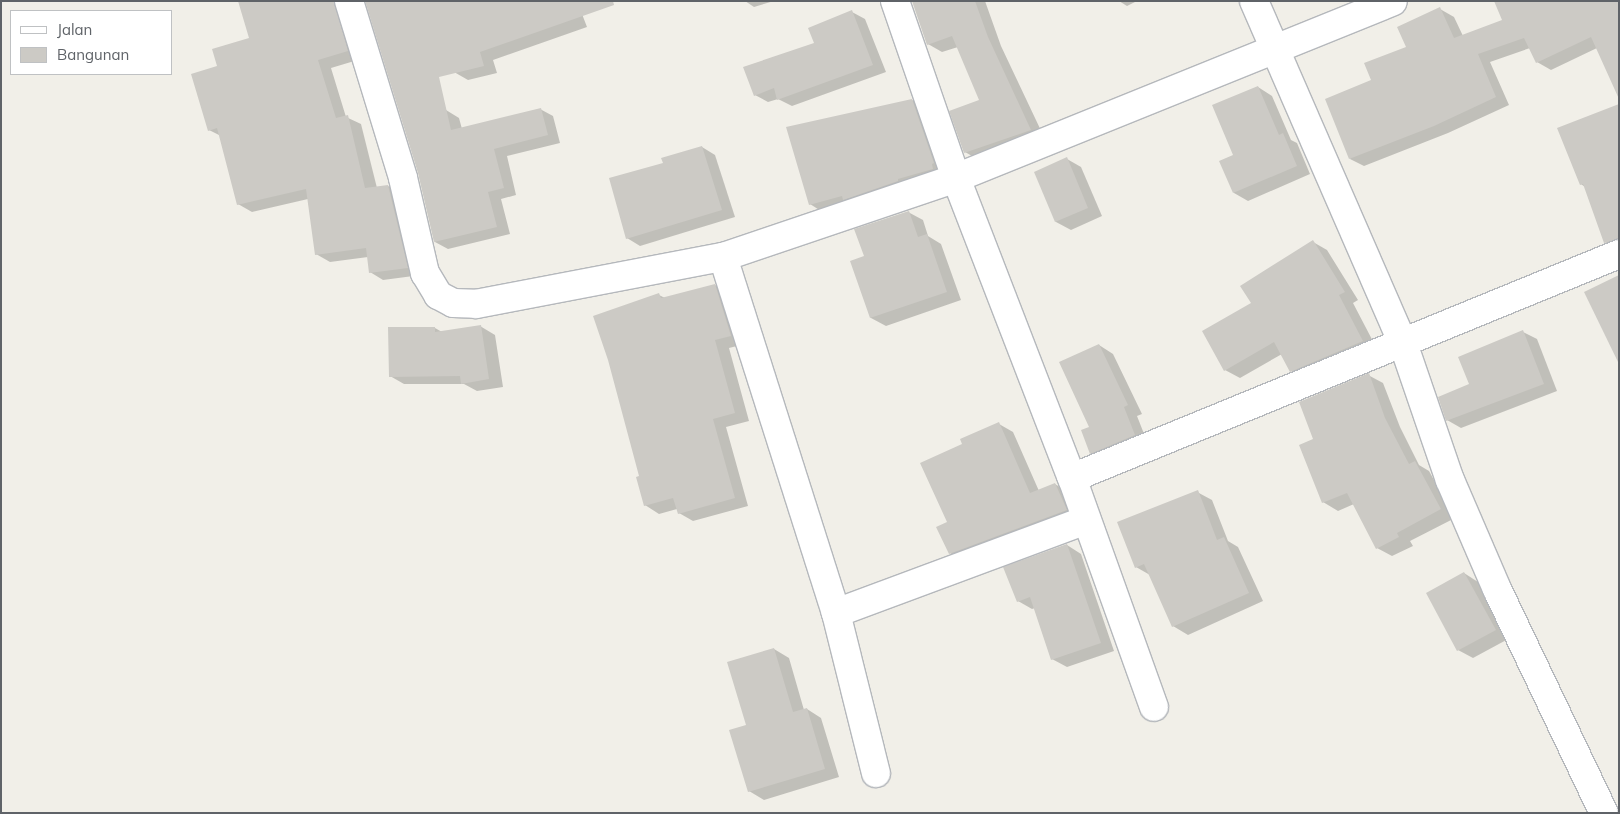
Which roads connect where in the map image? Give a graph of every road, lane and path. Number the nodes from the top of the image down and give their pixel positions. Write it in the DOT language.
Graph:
graph roads {
  1 [pos="349,1"];
  2 [pos="895,1"];
  3 [pos="1254,1"];
  4 [pos="1393,1"];
  5 [pos="1274,50"];
  6 [pos="956,178"];
  7 [pos="1619,254"];
  8 [pos="723,257"];
  9 [pos="1402,343"];
  10 [pos="1072,478"];
  11 [pos="1086,520"];
  12 [pos="836,614"];
  13 [pos="1154,707"];
  14 [pos="876,773"];
  15 [pos="1604,813"];
  1 -- 8 [label="street"];
  2 -- 6 [label="street"];
  3 -- 5 [label="street"];
  4 -- 5 [label="street"];
  5 -- 6 [label="street"];
  5 -- 9 [label="street"];
  6 -- 8 [label="street"];
  6 -- 10 [label="street"];
  7 -- 9 [label="street"];
  8 -- 12 [label="street"];
  9 -- 10 [label="street"];
  9 -- 15 [label="street"];
  10 -- 11 [label="street"];
  11 -- 12 [label="street"];
  11 -- 13 [label="street"];
  12 -- 14 [label="street"];
}
